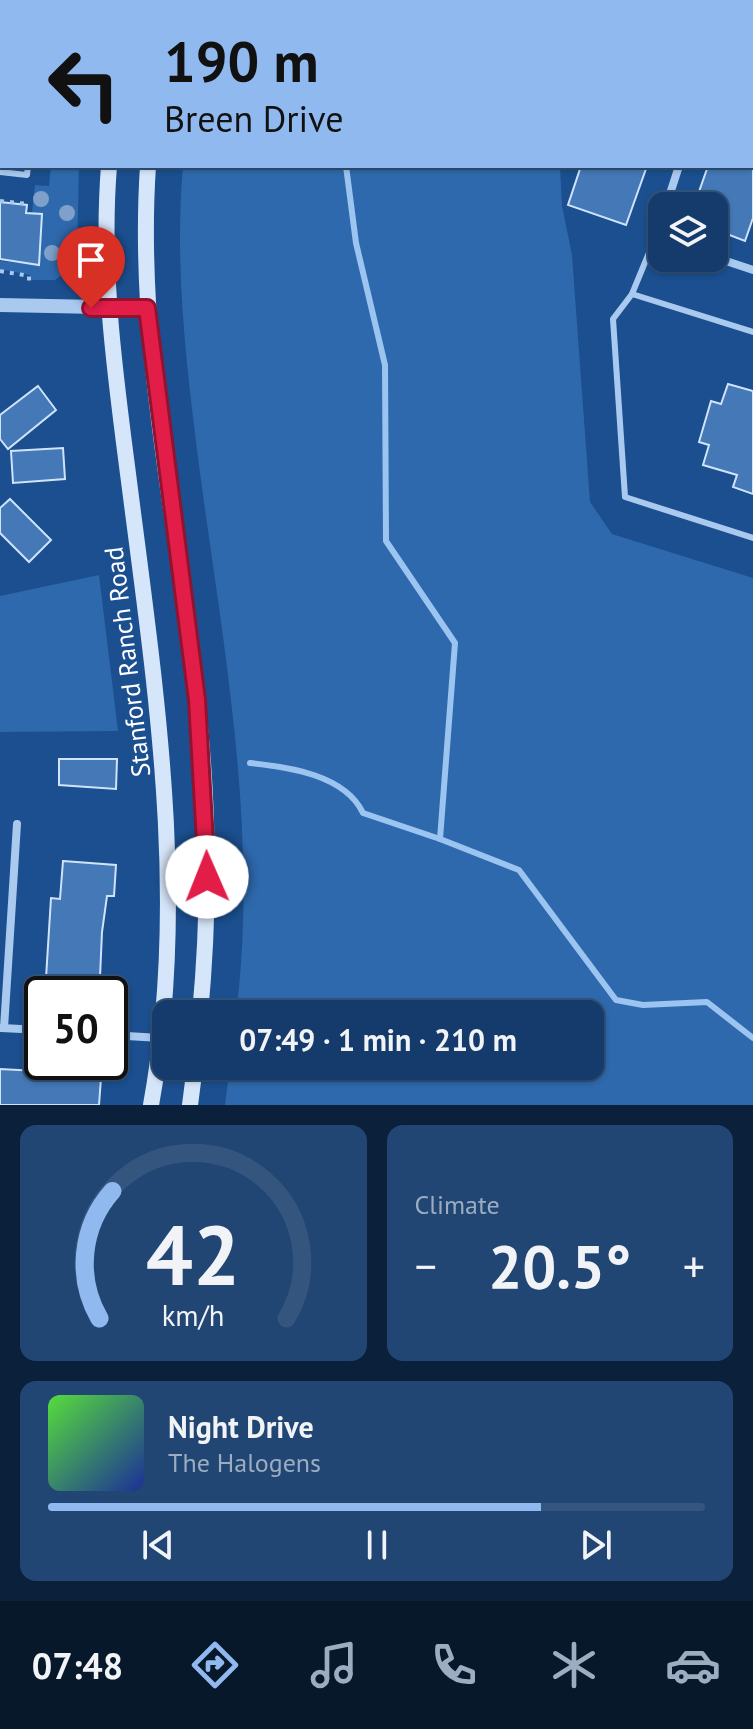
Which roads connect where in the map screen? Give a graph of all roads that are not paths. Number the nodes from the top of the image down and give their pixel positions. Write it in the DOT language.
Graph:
graph roads {
  1 [pos="28,168"];
  2 [pos="109,168"];
  3 [pos="148,168"];
  4 [pos="678,168"];
  5 [pos="0,172"];
  6 [pos="671,192"];
  7 [pos="648,261"];
  8 [pos="728,262"];
  9 [pos="753,270"];
  10 [pos="632,294"];
  11 [pos="0,305"];
  12 [pos="108,308"];
  13 [pos="147,308"];
  14 [pos="753,332"];
  15 [pos="753,538"];
  16 [pos="17,824"];
  17 [pos="163,1000"];
  18 [pos="201,1000"];
  19 [pos="2,1028"];
  20 [pos="24,1029"];
  21 [pos="128,1036"];
  22 [pos="152,1038"];
  23 [pos="154,1080"];
  24 [pos="193,1080"];
  25 [pos="151,1105"];
  26 [pos="190,1105"];
  1 -- 5 [label="lane"];
  2 -- 12 [label="main road, Stanford Ranch Road"];
  3 -- 13 [label="main road"];
  4 -- 6 [label="street"];
  7 -- 10 [label="lane"];
  8 -- 9 [label="street"];
  10 -- 14 [label="lane"];
  10 -- 15 [label="lane"];
  11 -- 12 [label="street"];
  12 -- 13 [label="street"];
  12 -- 17 [label="main road, Stanford Ranch Road"];
  13 -- 18 [label="main road"];
  16 -- 19 [label="street"];
  19 -- 20 [label="street"];
  21 -- 22 [label="street"];
  23 -- 25 [label="main road, Stanford Ranch Road"];
  24 -- 26 [label="main road"];
}
